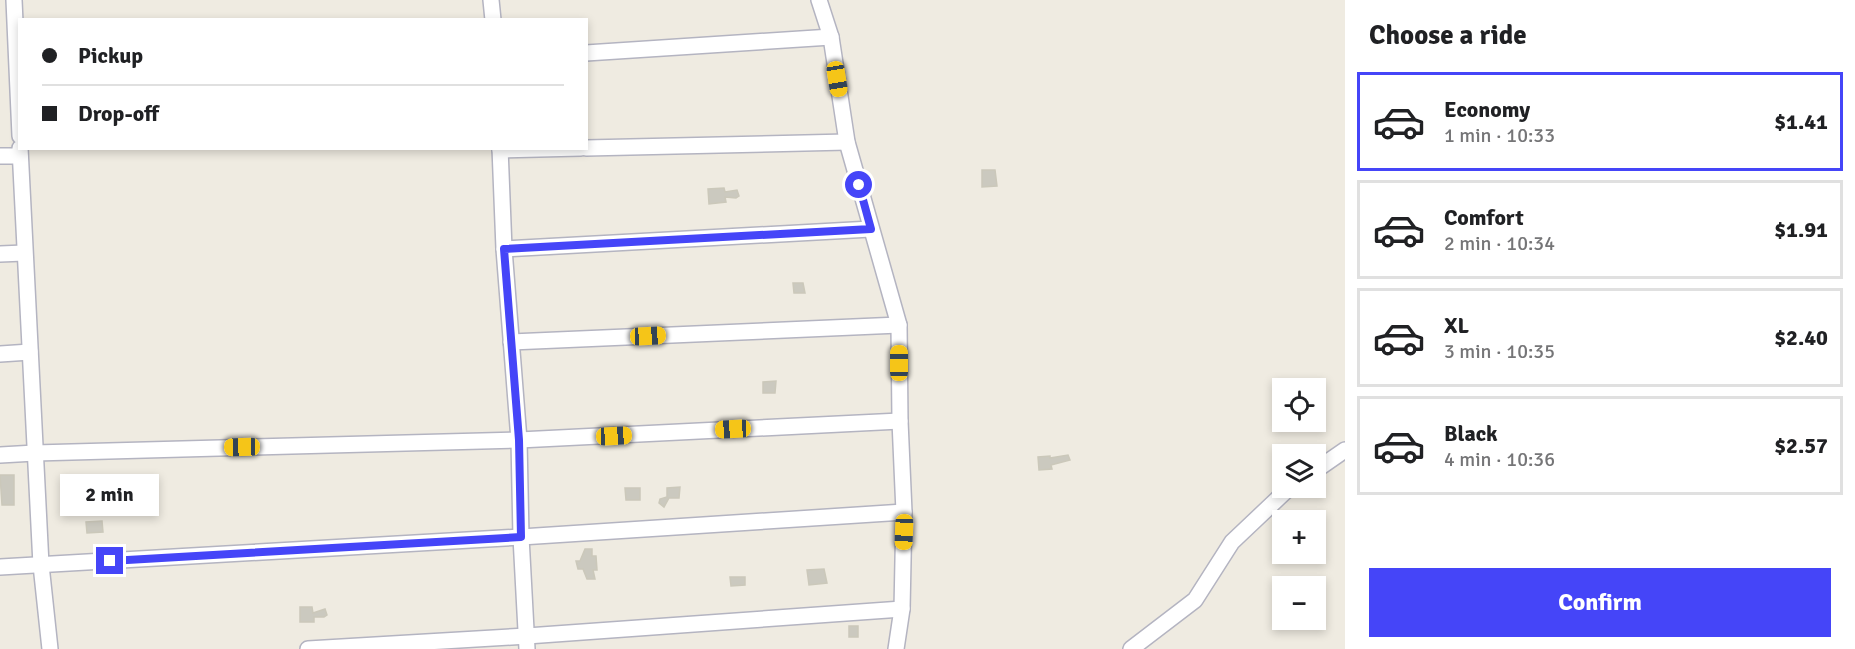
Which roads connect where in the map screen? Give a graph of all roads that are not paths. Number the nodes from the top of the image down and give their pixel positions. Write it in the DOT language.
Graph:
graph roads {
  1 [pos="14,0"];
  2 [pos="491,0"];
  3 [pos="819,0"];
  4 [pos="493,18"];
  5 [pos="831,37"];
  6 [pos="588,53"];
  7 [pos="8,54"];
  8 [pos="18,122"];
  9 [pos="847,142"];
  10 [pos="588,148"];
  11 [pos="500,150"];
  12 [pos="20,152"];
  13 [pos="0,156"];
  14 [pos="871,229"];
  15 [pos="504,249"];
  16 [pos="24,253"];
  17 [pos="0,254"];
  18 [pos="899,325"];
  19 [pos="511,342"];
  20 [pos="30,352"];
  21 [pos="0,354"];
  22 [pos="900,421"];
  23 [pos="519,440"];
  24 [pos="1345,450"];
  25 [pos="35,453"];
  26 [pos="0,455"];
  27 [pos="1326,463"];
  28 [pos="1279,498"];
  29 [pos="904,512"];
  30 [pos="521,537"];
  31 [pos="41,565"];
  32 [pos="0,567"];
  33 [pos="902,609"];
  34 [pos="527,643"];
  35 [pos="50,649"];
  36 [pos="308,649"];
  37 [pos="896,649"];
  38 [pos="1131,649"];
  1 -- 7 [label="street"];
  2 -- 4 [label="street"];
  3 -- 5 [label="street"];
  5 -- 6 [label="street"];
  5 -- 9 [label="street"];
  7 -- 8 [label="street"];
  9 -- 10 [label="street"];
  9 -- 14 [label="street"];
  11 -- 15 [label="street"];
  12 -- 13 [label="street"];
  12 -- 16 [label="street"];
  14 -- 15 [label="street"];
  14 -- 18 [label="street"];
  15 -- 19 [label="street"];
  16 -- 17 [label="street"];
  16 -- 20 [label="street"];
  18 -- 19 [label="street"];
  18 -- 22 [label="street"];
  19 -- 23 [label="street"];
  20 -- 21 [label="street"];
  20 -- 25 [label="street"];
  22 -- 23 [label="street"];
  22 -- 29 [label="street"];
  23 -- 25 [label="street"];
  23 -- 30 [label="street"];
  24 -- 27 [label="street"];
  25 -- 26 [label="street"];
  25 -- 31 [label="street"];
  28 -- 38 [label="street"];
  29 -- 30 [label="street"];
  29 -- 33 [label="street"];
  30 -- 31 [label="street"];
  30 -- 34 [label="street"];
  31 -- 32 [label="street"];
  31 -- 35 [label="street"];
  33 -- 34 [label="street"];
  33 -- 37 [label="street"];
  34 -- 36 [label="street"];
}
